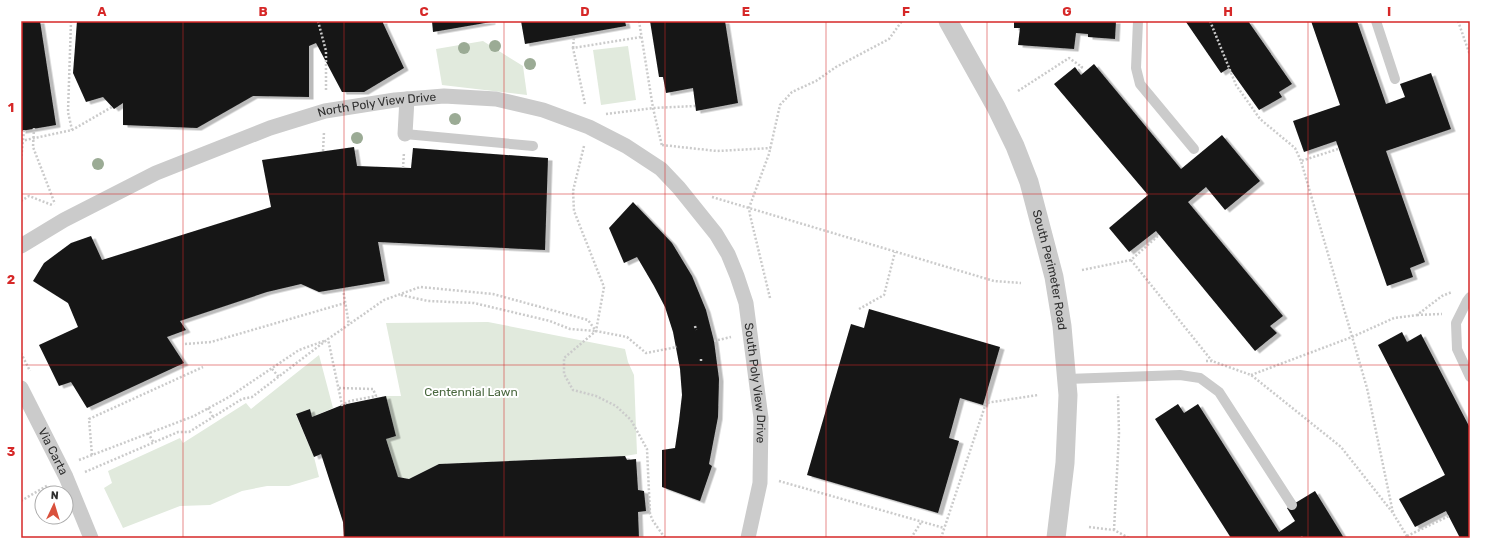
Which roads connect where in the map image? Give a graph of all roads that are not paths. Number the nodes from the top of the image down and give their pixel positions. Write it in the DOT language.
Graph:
graph roads {
  1 [pos="948,21"];
  2 [pos="1138,21"];
  3 [pos="1376,21"];
  4 [pos="1395,79"];
  5 [pos="407,99"];
  6 [pos="405,134"];
  7 [pos="533,146"];
  8 [pos="1194,149"];
  9 [pos="716,234"];
  10 [pos="21,246"];
  11 [pos="1470,297"];
  12 [pos="1470,376"];
  13 [pos="1067,379"];
  14 [pos="21,388"];
  15 [pos="1292,505"];
  16 [pos="91,538"];
  17 [pos="748,538"];
  18 [pos="1056,538"];
  1 -- 13 [label="street, South Perimeter Road"];
  2 -- 8 [label="lane"];
  3 -- 4 [label="lane"];
  5 -- 6 [label="street"];
  5 -- 9 [label="street, North Poly View Drive"];
  5 -- 10 [label="street, North Poly View Drive"];
  6 -- 7 [label="lane"];
  9 -- 17 [label="street, South Poly View Drive"];
  11 -- 12 [label="lane"];
  13 -- 15 [label="lane"];
  13 -- 18 [label="street, South Perimeter Road"];
  14 -- 16 [label="street, Via Carta"];
}
